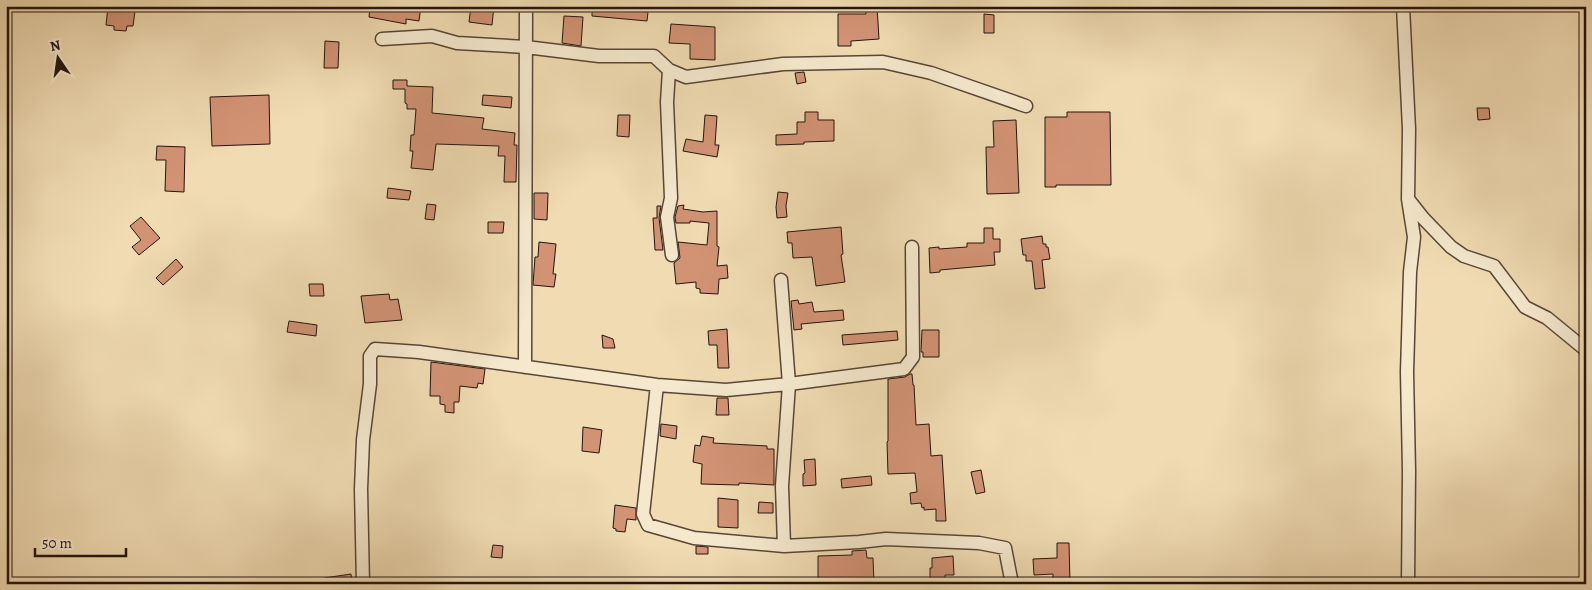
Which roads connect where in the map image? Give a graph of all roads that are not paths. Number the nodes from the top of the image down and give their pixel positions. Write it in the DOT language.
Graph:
graph roads {
  1 [pos="526,6"];
  2 [pos="1403,6"];
  3 [pos="382,39"];
  4 [pos="526,47"];
  5 [pos="669,70"];
  6 [pos="1026,106"];
  7 [pos="1408,199"];
  8 [pos="912,247"];
  9 [pos="672,255"];
  10 [pos="781,280"];
  11 [pos="1586,350"];
  12 [pos="525,367"];
  13 [pos="789,384"];
  14 [pos="657,385"];
  15 [pos="784,546"];
  16 [pos="363,584"];
  17 [pos="1012,584"];
  18 [pos="1408,584"];
  1 -- 4 [label="street"];
  2 -- 7 [label="street"];
  3 -- 4 [label="street"];
  4 -- 5 [label="street"];
  4 -- 12 [label="street"];
  5 -- 6 [label="street"];
  5 -- 9 [label="street"];
  7 -- 11 [label="street"];
  7 -- 18 [label="street"];
  8 -- 13 [label="street"];
  10 -- 13 [label="street"];
  12 -- 14 [label="street"];
  12 -- 16 [label="street"];
  13 -- 14 [label="street"];
  13 -- 15 [label="street"];
  14 -- 15 [label="street"];
  15 -- 17 [label="street"];
}
